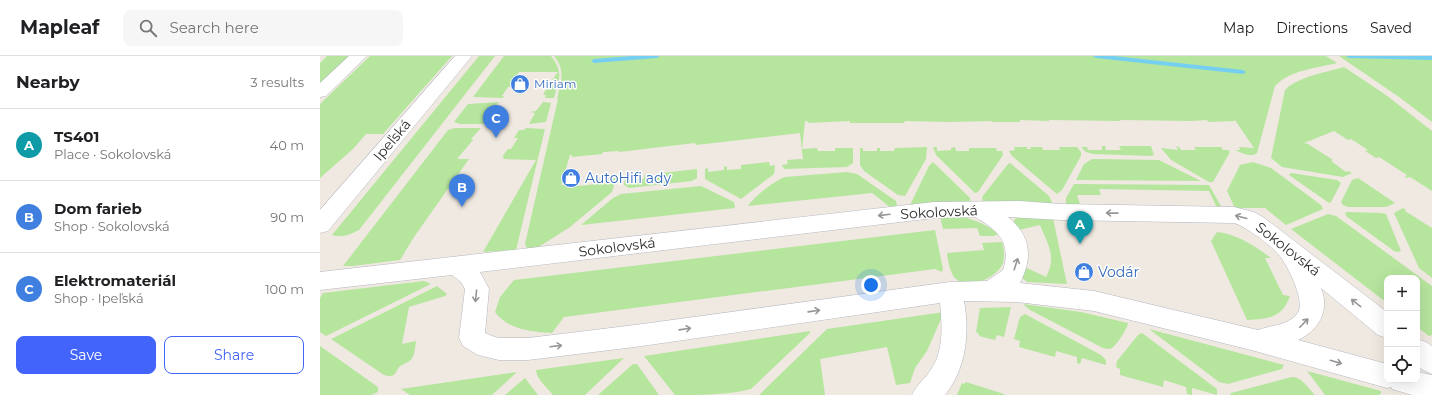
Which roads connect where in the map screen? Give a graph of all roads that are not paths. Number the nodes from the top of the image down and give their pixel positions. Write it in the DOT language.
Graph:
graph roads {
  1 [pos="359,56"];
  2 [pos="464,56"];
  3 [pos="320,92"];
  4 [pos="978,209"];
  5 [pos="320,225"];
  6 [pos="1286,247"];
  7 [pos="456,266"];
  8 [pos="320,281"];
  9 [pos="991,291"];
  10 [pos="950,292"];
  11 [pos="1384,325"];
  12 [pos="1255,340"];
  13 [pos="1420,352"];
  14 [pos="1432,362"];
  15 [pos="1384,375"];
  16 [pos="1413,383"];
  17 [pos="1432,388"];
  18 [pos="926,395"];
  1 -- 3 [label="street"];
  2 -- 5 [label="street, Ipeľská"];
  6 -- 4 [label="street, Sokolovská, one-way"];
  4 -- 7 [label="street, Sokolovská, one-way"];
  9 -- 4 [label="street, one-way"];
  11 -- 6 [label="street, Sokolovská, one-way"];
  12 -- 6 [label="street, one-way"];
  7 -- 8 [label="street, Sokolovská"];
  7 -- 10 [label="street, one-way"];
  9 -- 10 [label="street"];
  9 -- 12 [label="street"];
  10 -- 18 [label="street"];
  12 -- 15 [label="street, one-way"];
  13 -- 14 [label="street"];
  16 -- 17 [label="street"];
}
